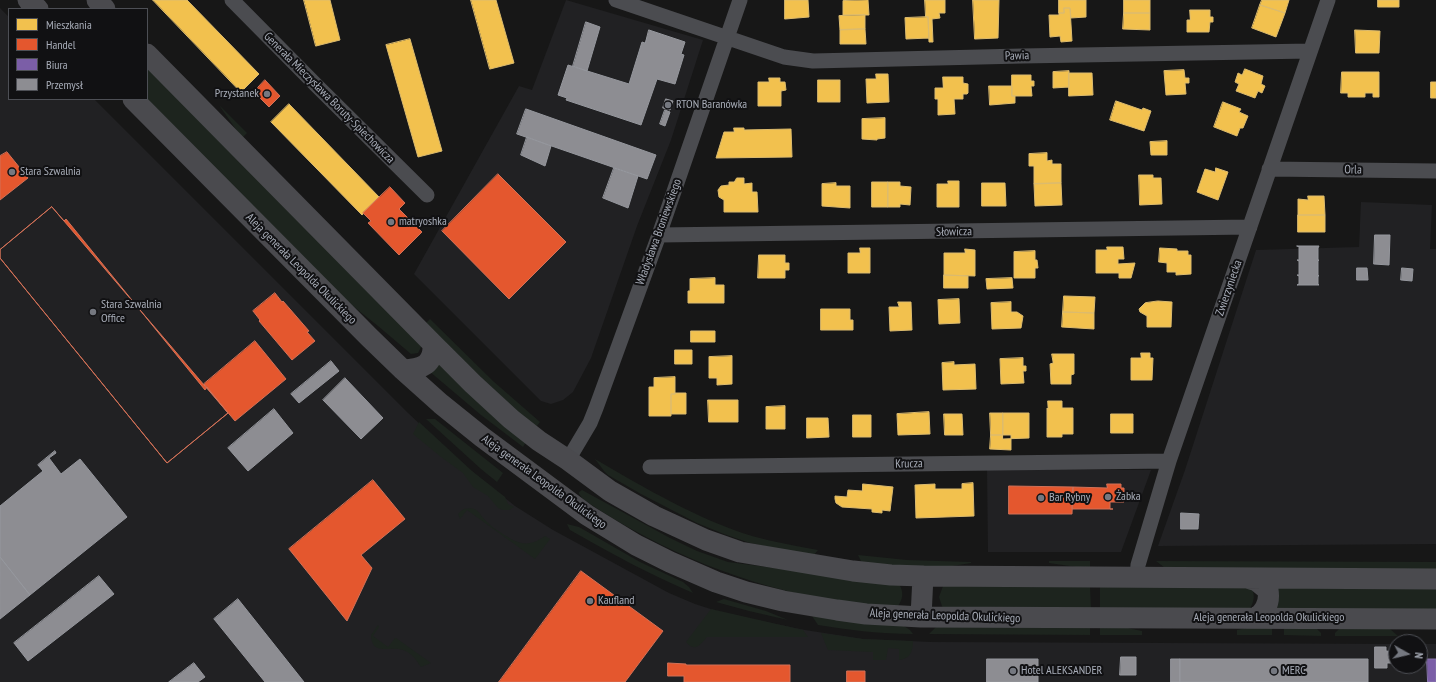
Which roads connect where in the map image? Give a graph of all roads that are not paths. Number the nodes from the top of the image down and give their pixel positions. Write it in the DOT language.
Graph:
graph roads {
  1 [pos="28,0"];
  2 [pos="96,0"];
  3 [pos="232,0"];
  4 [pos="616,0"];
  5 [pos="740,0"];
  6 [pos="1328,0"];
  7 [pos="37,8"];
  8 [pos="104,8"];
  9 [pos="728,38"];
  10 [pos="1310,51"];
  11 [pos="148,55"];
  12 [pos="134,100"];
  13 [pos="1269,169"];
  14 [pos="1436,171"];
  15 [pos="427,195"];
  16 [pos="1250,227"];
  17 [pos="658,235"];
  18 [pos="433,344"];
  19 [pos="403,370"];
  20 [pos="568,460"];
  21 [pos="1169,462"];
  22 [pos="650,467"];
  23 [pos="550,487"];
  24 [pos="923,576"];
  25 [pos="1137,578"];
  26 [pos="1247,578"];
  27 [pos="1436,578"];
  28 [pos="921,617"];
  29 [pos="1256,618"];
  30 [pos="1436,619"];
  1 -- 7 [label="main road"];
  2 -- 8 [label="main road"];
  3 -- 15 [label="street, Generała Mieczysława Boruty-Spiechowicza"];
  4 -- 9 [label="street"];
  5 -- 9 [label="street, Władysława Broniewskiego"];
  6 -- 10 [label="street, Zwierzyniecka"];
  9 -- 10 [label="street, Pawia"];
  9 -- 17 [label="street, Władysława Broniewskiego"];
  10 -- 13 [label="street, Zwierzyniecka"];
  11 -- 18 [label="main road"];
  12 -- 19 [label="main road, Aleja generała Leopolda Okulickiego"];
  13 -- 14 [label="street, Orla"];
  13 -- 16 [label="street, Zwierzyniecka"];
  16 -- 17 [label="street, Słowicza"];
  16 -- 21 [label="street, Zwierzyniecka"];
  17 -- 20 [label="street, Władysława Broniewskiego"];
  18 -- 19 [label="main road"];
  18 -- 20 [label="main road"];
  19 -- 23 [label="main road, Aleja generała Leopolda Okulickiego"];
  20 -- 23 [label="main road"];
  20 -- 24 [label="main road"];
  21 -- 22 [label="street, Krucza"];
  21 -- 25 [label="street, Zwierzyniecka"];
  23 -- 28 [label="main road, Aleja generała Leopolda Okulickiego"];
  24 -- 25 [label="main road"];
  24 -- 28 [label="main road"];
  25 -- 26 [label="main road"];
  26 -- 27 [label="main road"];
  26 -- 29 [label="main road"];
  28 -- 29 [label="main road, Aleja generała Leopolda Okulickiego"];
  29 -- 30 [label="main road, Aleja generała Leopolda Okulickiego"];
}
